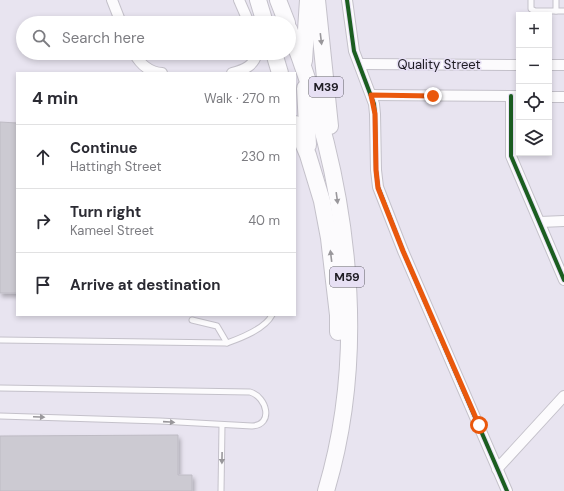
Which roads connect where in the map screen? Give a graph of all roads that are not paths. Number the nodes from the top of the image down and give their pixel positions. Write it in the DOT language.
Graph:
graph roads {
  1 [pos="112,0"];
  2 [pos="239,0"];
  3 [pos="258,0"];
  4 [pos="278,0"];
  5 [pos="308,0"];
  6 [pos="316,0"];
  7 [pos="347,0"];
  8 [pos="531,0"];
  9 [pos="556,0"];
  10 [pos="556,11"];
  11 [pos="564,11"];
  12 [pos="118,16"];
  13 [pos="246,16"];
  14 [pos="263,16"];
  15 [pos="284,16"];
  16 [pos="296,46"];
  17 [pos="138,60"];
  18 [pos="252,60"];
  19 [pos="276,60"];
  20 [pos="360,64"];
  21 [pos="304,65"];
  22 [pos="516,65"];
  23 [pos="552,65"];
  24 [pos="564,65"];
  25 [pos="156,72"];
  26 [pos="237,72"];
  27 [pos="280,72"];
  28 [pos="371,95"];
  29 [pos="515,96"];
  30 [pos="552,97"];
  31 [pos="564,97"];
  32 [pos="296,126"];
  33 [pos="308,154"];
  34 [pos="334,175"];
  35 [pos="540,222"];
  36 [pos="564,222"];
  37 [pos="564,280"];
  38 [pos="271,316"];
  39 [pos="192,320"];
  40 [pos="0,340"];
  41 [pos="227,343"];
  42 [pos="0,388"];
  43 [pos="564,396"];
  44 [pos="0,416"];
  45 [pos="222,425"];
  46 [pos="497,469"];
  47 [pos="221,491"];
  48 [pos="318,491"];
  49 [pos="326,491"];
  50 [pos="507,491"];
  1 -- 12 [label="street"];
  2 -- 13 [label="street"];
  3 -- 14 [label="main road"];
  4 -- 15 [label="main road"];
  5 -- 21 [label="main road, M39"];
  6 -- 34 [label="main road, M39, one-way"];
  7 -- 20 [label="street"];
  8 -- 10 [label="lane"];
  9 -- 10 [label="lane"];
  10 -- 11 [label="lane"];
  16 -- 21 [label="main road, M59"];
  17 -- 25 [label="street"];
  18 -- 26 [label="street"];
  19 -- 27 [label="main road"];
  20 -- 22 [label="street, Quality Street"];
  20 -- 28 [label="street"];
  21 -- 33 [label="main road, M39"];
  21 -- 34 [label="main road, M59"];
  23 -- 24 [label="street"];
  28 -- 29 [label="street"];
  28 -- 46 [label="street"];
  29 -- 35 [label="street"];
  30 -- 31 [label="street"];
  32 -- 33 [label="main road, M59"];
  48 -- 33 [label="main road, M59, one-way"];
  34 -- 49 [label="main road, M59, one-way"];
  35 -- 36 [label="street"];
  35 -- 37 [label="street"];
  38 -- 41 [label="lane"];
  39 -- 41 [label="lane"];
  40 -- 41 [label="lane"];
  42 -- 45 [label="lane"];
  43 -- 46 [label="street"];
  44 -- 45 [label="lane, one-way"];
  45 -- 47 [label="lane, one-way"];
  46 -- 50 [label="street"];
}
